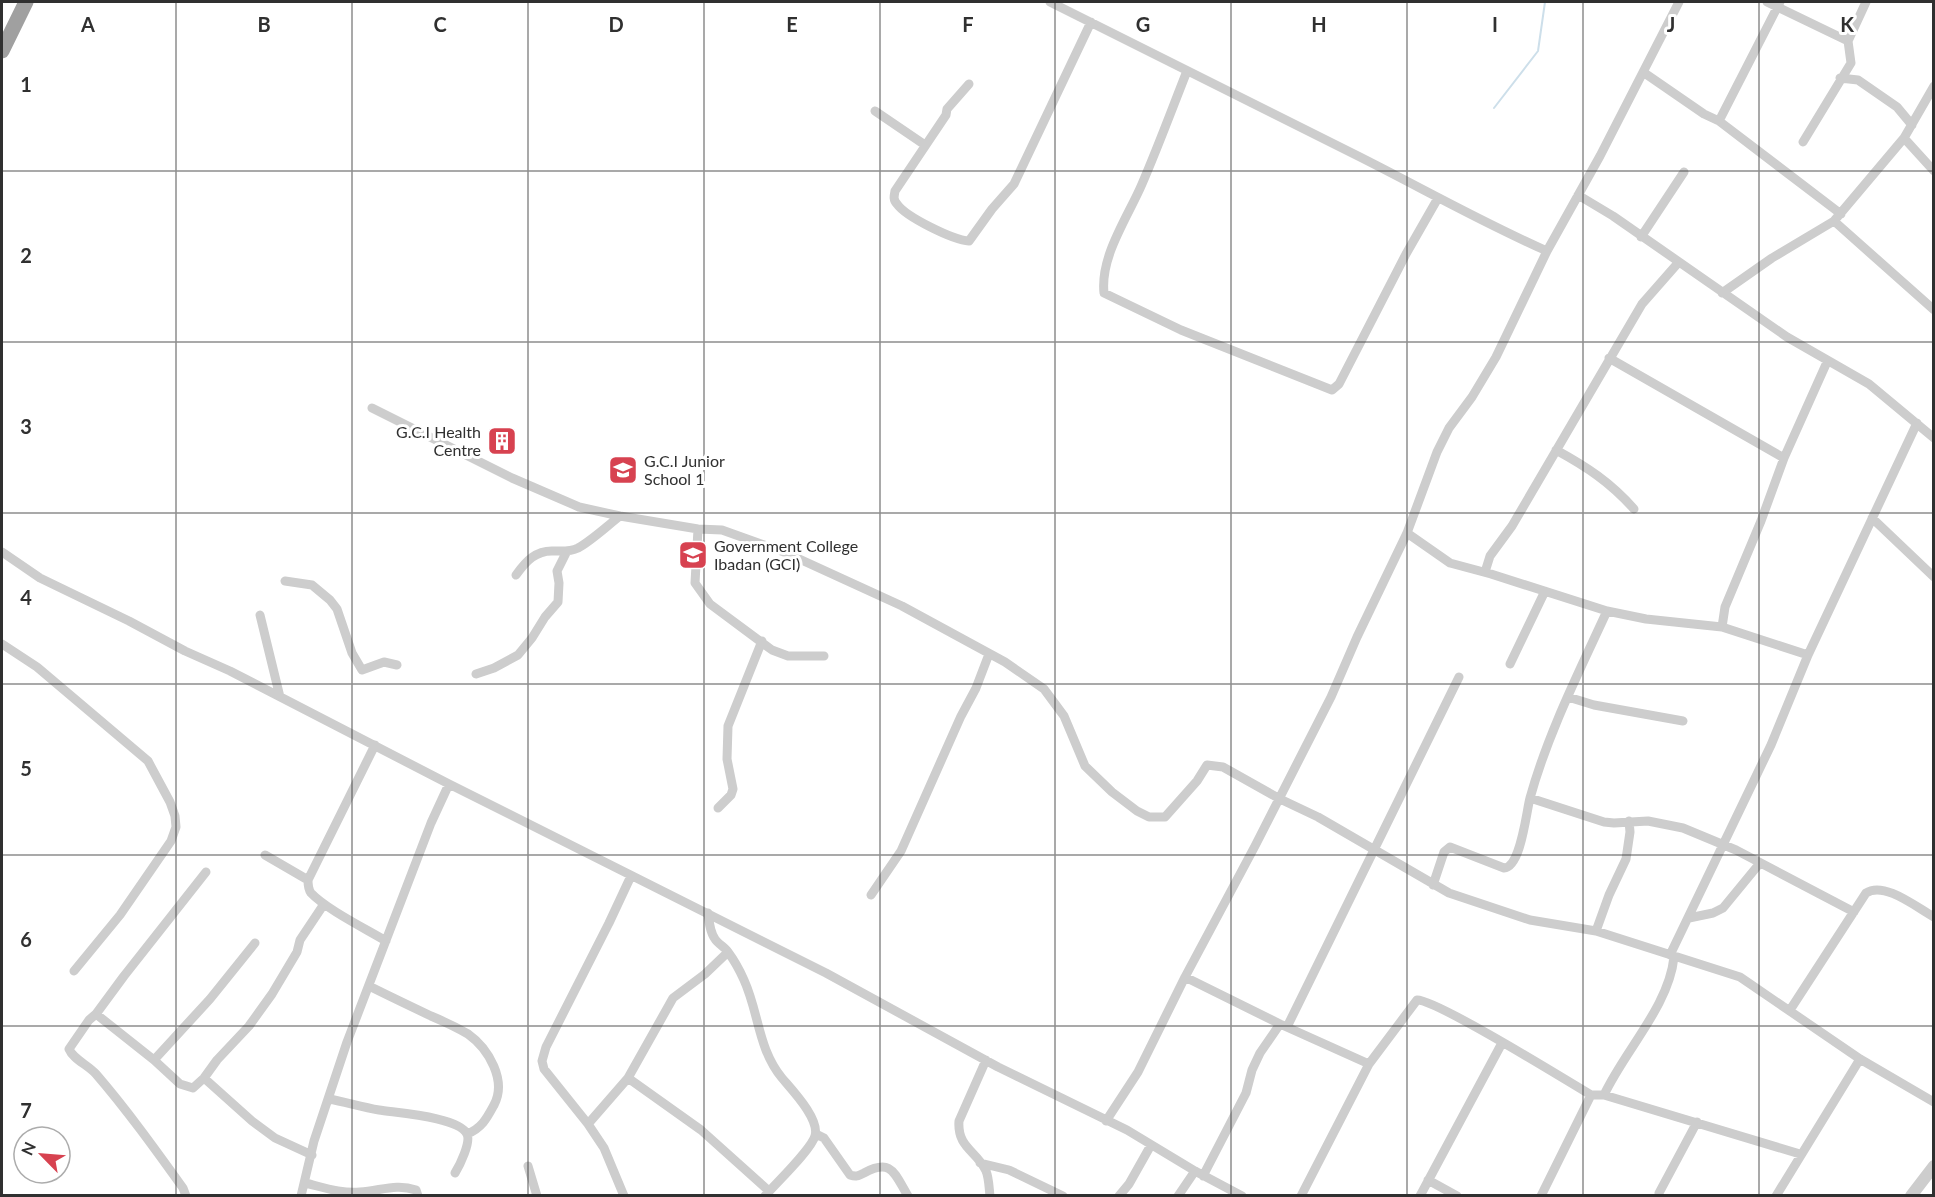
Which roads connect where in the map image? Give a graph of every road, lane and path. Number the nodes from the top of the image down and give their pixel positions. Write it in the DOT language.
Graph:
graph roads {
  1 [pos="1050,2"];
  2 [pos="1679,2"];
  3 [pos="1767,2"];
  4 [pos="1866,2"];
  5 [pos="22,3"];
  6 [pos="1779,4"];
  7 [pos="1090,22"];
  8 [pos="1848,41"];
  9 [pos="2,51"];
  10 [pos="1187,71"];
  11 [pos="1643,72"];
  12 [pos="1840,78"];
  13 [pos="969,84"];
  14 [pos="1934,86"];
  15 [pos="875,111"];
  16 [pos="1719,121"];
  17 [pos="1912,126"];
  18 [pos="1904,138"];
  19 [pos="1803,142"];
  20 [pos="925,145"];
  21 [pos="1934,171"];
  22 [pos="1684,172"];
  23 [pos="1578,195"];
  24 [pos="1438,198"];
  25 [pos="1837,218"];
  26 [pos="1641,237"];
  27 [pos="1547,251"];
  28 [pos="1678,263"];
  29 [pos="1722,293"];
  30 [pos="1934,310"];
  31 [pos="1609,358"];
  32 [pos="1827,362"];
  33 [pos="372,408"];
  34 [pos="1917,423"];
  35 [pos="1934,438"];
  36 [pos="1556,450"];
  37 [pos="1784,458"];
  38 [pos="1634,509"];
  39 [pos="620,516"];
  40 [pos="1872,518"];
  41 [pos="698,529"];
  42 [pos="1407,533"];
  43 [pos="567,551"];
  44 [pos="2,552"];
  45 [pos="1490,556"];
  46 [pos="1474,569"];
  47 [pos="1485,572"];
  48 [pos="516,575"];
  49 [pos="1934,577"];
  50 [pos="285,581"];
  51 [pos="1545,591"];
  52 [pos="1607,611"];
  53 [pos="260,615"];
  54 [pos="1722,627"];
  55 [pos="762,641"];
  56 [pos="2,644"];
  57 [pos="989,654"];
  58 [pos="1808,655"];
  59 [pos="824,656"];
  60 [pos="1510,664"];
  61 [pos="396,665"];
  62 [pos="476,674"];
  63 [pos="1459,676"];
  64 [pos="279,697"];
  65 [pos="1568,697"];
  66 [pos="1683,721"];
  67 [pos="375,744"];
  68 [pos="449,784"];
  69 [pos="1530,798"];
  70 [pos="1280,799"];
  71 [pos="718,808"];
  72 [pos="1629,821"];
  73 [pos="1723,845"];
  74 [pos="1375,849"];
  75 [pos="265,855"];
  76 [pos="1760,863"];
  77 [pos="206,872"];
  78 [pos="631,876"];
  79 [pos="308,880"];
  80 [pos="1433,885"];
  81 [pos="871,895"];
  82 [pos="324,904"];
  83 [pos="1854,912"];
  84 [pos="708,913"];
  85 [pos="1934,917"];
  86 [pos="1689,918"];
  87 [pos="1596,931"];
  88 [pos="386,941"];
  89 [pos="255,943"];
  90 [pos="728,952"];
  91 [pos="1672,956"];
  92 [pos="74,971"];
  93 [pos="1185,977"];
  94 [pos="369,986"];
  95 [pos="1790,1010"];
  96 [pos="96,1014"];
  97 [pos="1283,1026"];
  98 [pos="1502,1043"];
  99 [pos="1860,1059"];
  100 [pos="154,1060"];
  101 [pos="986,1060"];
  102 [pos="1369,1064"];
  103 [pos="204,1078"];
  104 [pos="628,1078"];
  105 [pos="1591,1095"];
  106 [pos="1604,1095"];
  107 [pos="329,1099"];
  108 [pos="1934,1102"];
  109 [pos="1106,1121"];
  110 [pos="1697,1122"];
  111 [pos="588,1124"];
  112 [pos="467,1134"];
  113 [pos="816,1134"];
  114 [pos="1151,1145"];
  115 [pos="1800,1154"];
  116 [pos="312,1155"];
  117 [pos="980,1163"];
  118 [pos="528,1166"];
  119 [pos="1934,1166"];
  120 [pos="455,1173"];
  121 [pos="1199,1174"];
  122 [pos="1428,1180"];
  123 [pos="305,1183"];
  124 [pos="767,1193"];
  125 [pos="1659,1193"];
  126 [pos="186,1196"];
  127 [pos="301,1196"];
  128 [pos="418,1196"];
  129 [pos="537,1196"];
  130 [pos="624,1196"];
  131 [pos="908,1196"];
  132 [pos="990,1196"];
  133 [pos="1063,1196"];
  134 [pos="1119,1196"];
  135 [pos="1178,1196"];
  136 [pos="1242,1196"];
  137 [pos="1301,1196"];
  138 [pos="1420,1196"];
  139 [pos="1457,1196"];
  140 [pos="1541,1196"];
  141 [pos="1776,1196"];
  142 [pos="1911,1196"];
  1 -- 7 [label="street"];
  2 -- 11 [label="street"];
  3 -- 6 [label="street"];
  4 -- 8 [label="street"];
  5 -- 9 [label="highway"];
  6 -- 8 [label="street"];
  6 -- 16 [label="street"];
  7 -- 10 [label="street"];
  7 -- 20 [label="street"];
  8 -- 12 [label="street"];
  10 -- 24 [label="street"];
  10 -- 24 [label="street"];
  11 -- 16 [label="street"];
  11 -- 23 [label="street"];
  12 -- 17 [label="street"];
  12 -- 19 [label="street"];
  13 -- 20 [label="street"];
  14 -- 17 [label="street"];
  15 -- 20 [label="street"];
  16 -- 25 [label="street"];
  17 -- 18 [label="street"];
  18 -- 21 [label="street"];
  18 -- 25 [label="street"];
  22 -- 26 [label="street"];
  23 -- 26 [label="street"];
  23 -- 27 [label="street"];
  24 -- 27 [label="street"];
  25 -- 29 [label="street"];
  25 -- 30 [label="street"];
  26 -- 28 [label="street"];
  27 -- 42 [label="street"];
  28 -- 29 [label="street"];
  28 -- 31 [label="street"];
  29 -- 32 [label="street"];
  31 -- 36 [label="street"];
  31 -- 37 [label="street"];
  32 -- 34 [label="street"];
  32 -- 37 [label="street"];
  33 -- 39 [label="street"];
  34 -- 35 [label="street"];
  34 -- 40 [label="street"];
  36 -- 38 [label="street"];
  36 -- 45 [label="street"];
  37 -- 54 [label="street"];
  39 -- 41 [label="street"];
  39 -- 43 [label="street"];
  40 -- 49 [label="street"];
  40 -- 58 [label="street"];
  41 -- 55 [label="street"];
  41 -- 57 [label="street"];
  42 -- 46 [label="street"];
  42 -- 70 [label="street"];
  43 -- 48 [label="street"];
  43 -- 62 [label="street"];
  44 -- 64 [label="street"];
  45 -- 46 [label="street"];
  45 -- 47 [label="street"];
  46 -- 47 [label="street"];
  47 -- 51 [label="street"];
  50 -- 61 [label="street"];
  51 -- 52 [label="street"];
  51 -- 60 [label="street"];
  52 -- 54 [label="street"];
  52 -- 65 [label="street"];
  53 -- 64 [label="street"];
  54 -- 58 [label="street"];
  55 -- 59 [label="street"];
  55 -- 71 [label="street"];
  56 -- 92 [label="street"];
  57 -- 70 [label="street"];
  57 -- 81 [label="street"];
  58 -- 73 [label="street"];
  63 -- 74 [label="street"];
  64 -- 67 [label="street"];
  65 -- 66 [label="street"];
  65 -- 69 [label="street"];
  67 -- 68 [label="street"];
  67 -- 79 [label="street"];
  68 -- 78 [label="street"];
  68 -- 88 [label="street"];
  69 -- 72 [label="street"];
  69 -- 80 [label="street"];
  70 -- 74 [label="street"];
  70 -- 93 [label="street"];
  72 -- 73 [label="street"];
  72 -- 87 [label="street"];
  73 -- 76 [label="street"];
  73 -- 86 [label="street"];
  74 -- 80 [label="street"];
  74 -- 97 [label="street"];
  75 -- 79 [label="street"];
  76 -- 83 [label="street"];
  76 -- 86 [label="street"];
  77 -- 96 [label="street"];
  78 -- 84 [label="street"];
  78 -- 111 [label="street"];
  79 -- 82 [label="street"];
  80 -- 87 [label="street"];
  82 -- 88 [label="street"];
  82 -- 103 [label="street"];
  83 -- 85 [label="street"];
  83 -- 95 [label="street"];
  84 -- 90 [label="street"];
  84 -- 101 [label="street"];
  86 -- 91 [label="street"];
  87 -- 91 [label="street"];
  88 -- 94 [label="street"];
  89 -- 100 [label="street"];
  90 -- 104 [label="street"];
  90 -- 113 [label="street"];
  91 -- 95 [label="street"];
  91 -- 106 [label="street"];
  93 -- 97 [label="street"];
  93 -- 109 [label="street"];
  94 -- 107 [label="street"];
  94 -- 112 [label="street"];
  95 -- 99 [label="street"];
  96 -- 100 [label="street"];
  96 -- 126 [label="street"];
  97 -- 102 [label="street"];
  97 -- 121 [label="street"];
  98 -- 102 [label="street"];
  98 -- 105 [label="street"];
  98 -- 122 [label="street"];
  99 -- 108 [label="street"];
  99 -- 115 [label="street"];
  100 -- 103 [label="street"];
  101 -- 109 [label="street"];
  101 -- 117 [label="street"];
  102 -- 137 [label="street"];
  103 -- 116 [label="street"];
  104 -- 111 [label="street"];
  104 -- 124 [label="street"];
  105 -- 106 [label="street"];
  105 -- 140 [label="street"];
  106 -- 110 [label="street"];
  107 -- 112 [label="street"];
  107 -- 116 [label="street"];
  109 -- 114 [label="street"];
  110 -- 115 [label="street"];
  110 -- 125 [label="street"];
  111 -- 130 [label="street"];
  112 -- 120 [label="street"];
  113 -- 124 [label="street"];
  113 -- 131 [label="street"];
  114 -- 121 [label="street"];
  114 -- 134 [label="street"];
  115 -- 141 [label="street"];
  116 -- 123 [label="street"];
  117 -- 132 [label="street"];
  117 -- 133 [label="street"];
  118 -- 129 [label="street"];
  119 -- 142 [label="street"];
  121 -- 135 [label="street"];
  121 -- 136 [label="street"];
  122 -- 138 [label="street"];
  122 -- 139 [label="street"];
  123 -- 127 [label="street"];
  123 -- 128 [label="street"];
}
